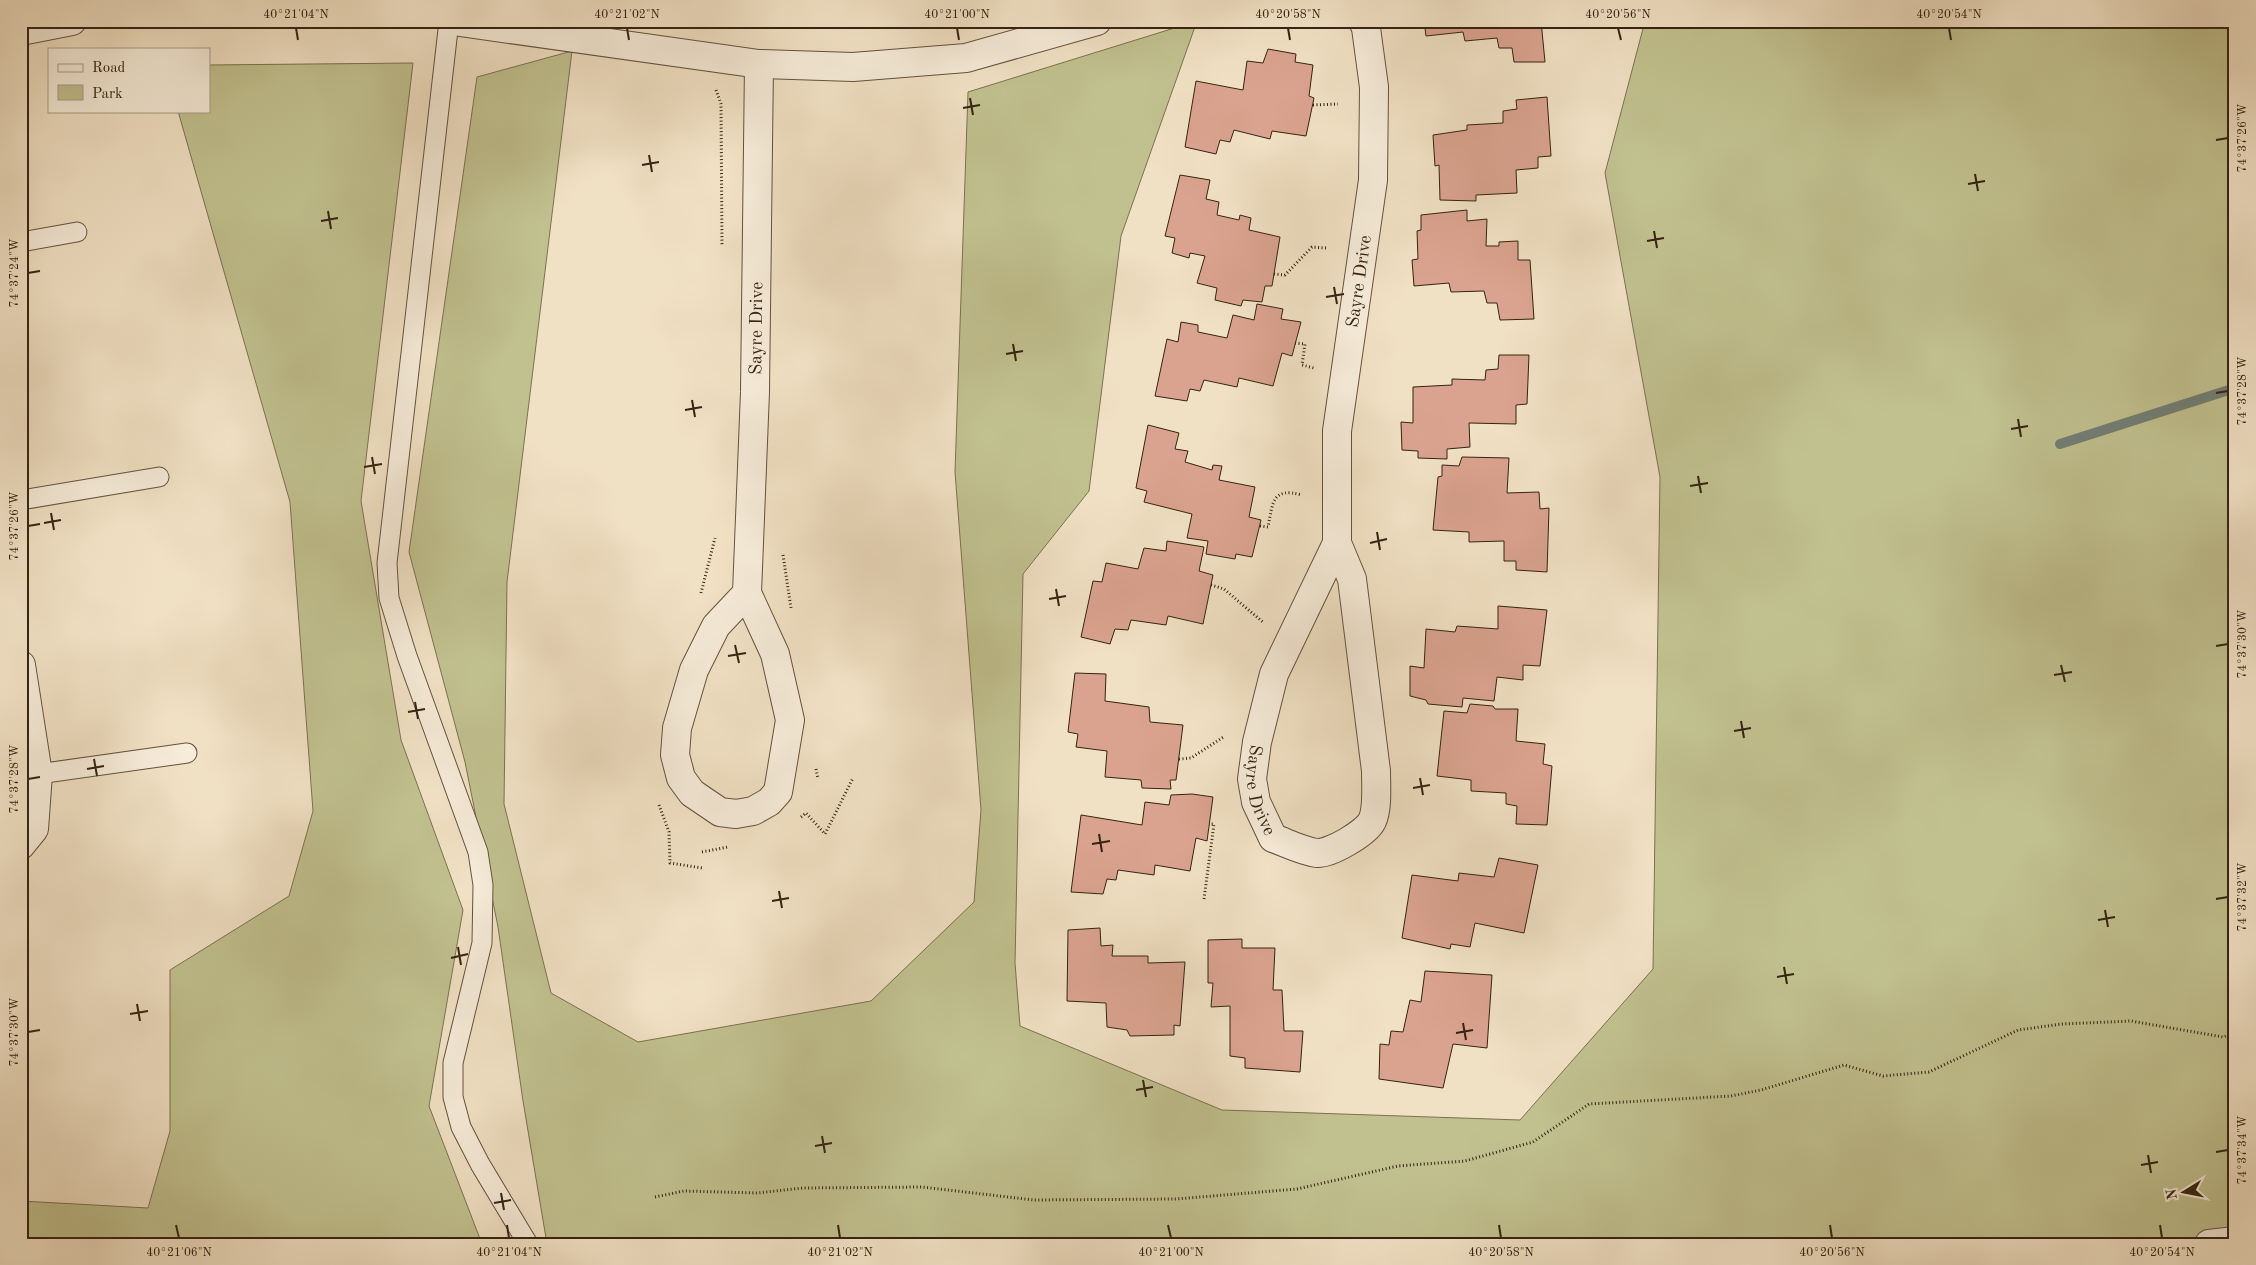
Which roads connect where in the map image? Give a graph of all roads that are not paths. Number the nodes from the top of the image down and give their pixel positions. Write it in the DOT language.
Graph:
graph roads {
  1 [pos="72,21"];
  2 [pos="451,21"];
  3 [pos="1096,21"];
  4 [pos="1362,21"];
  5 [pos="504,25"];
  6 [pos="21,31"];
  7 [pos="759,64"];
  8 [pos="77,232"];
  9 [pos="21,242"];
  10 [pos="159,477"];
  11 [pos="21,500"];
  12 [pos="1337,544"];
  13 [pos="747,593"];
  14 [pos="21,666"];
  15 [pos="187,753"];
  16 [pos="38,774"];
  17 [pos="21,845"];
  18 [pos="2235,1241"];
  19 [pos="528,1244"];
  20 [pos="2209,1244"];
  1 -- 6 [label="street"];
  2 -- 5 [label="street"];
  2 -- 19 [label="lane"];
  3 -- 7 [label="street"];
  4 -- 12 [label="street, Sayre Drive"];
  5 -- 7 [label="street"];
  7 -- 13 [label="street, Sayre Drive"];
  8 -- 9 [label="lane"];
  10 -- 11 [label="lane"];
  12 -- 12 [label="street, Sayre Drive"];
  13 -- 13 [label="street, Sayre Drive"];
  14 -- 16 [label="street"];
  15 -- 16 [label="lane"];
  16 -- 17 [label="street"];
  18 -- 20 [label="street"];
}
